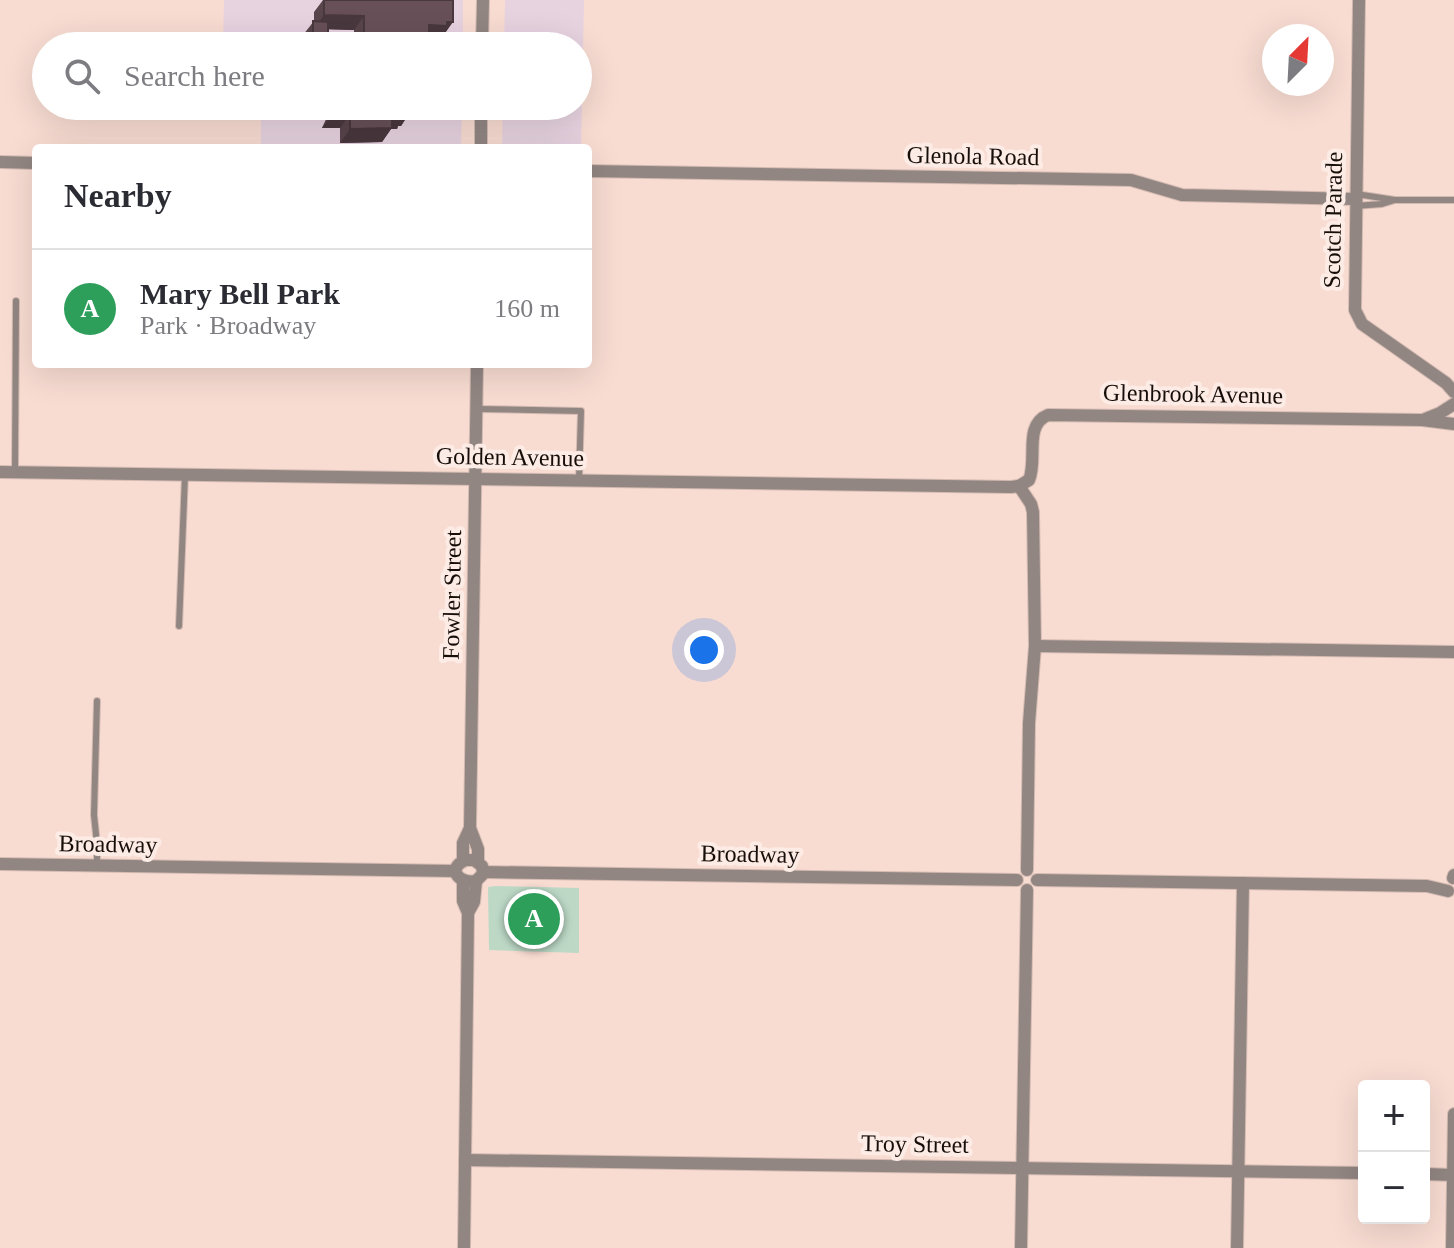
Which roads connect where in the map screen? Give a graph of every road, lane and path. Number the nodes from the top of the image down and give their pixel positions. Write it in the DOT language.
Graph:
graph roads {
  1 [pos="483,0"];
  2 [pos="1359,0"];
  3 [pos="482,32"];
  4 [pos="481,120"];
  5 [pos="481,144"];
  6 [pos="0,162"];
  7 [pos="32,163"];
  8 [pos="592,171"];
  9 [pos="1355,199"];
  10 [pos="1395,200"];
  11 [pos="1454,200"];
  12 [pos="16,301"];
  13 [pos="477,368"];
  14 [pos="1454,392"];
  15 [pos="1454,404"];
  16 [pos="477,409"];
  17 [pos="1422,420"];
  18 [pos="1454,424"];
  19 [pos="0,472"];
  20 [pos="15,472"];
  21 [pos="185,475"];
  22 [pos="476,478"];
  23 [pos="579,480"];
  24 [pos="1019,486"];
  25 [pos="179,626"];
  26 [pos="1035,646"];
  27 [pos="1454,652"];
  28 [pos="97,701"];
  29 [pos="0,864"];
  30 [pos="97,866"];
  31 [pos="1027,870"];
  32 [pos="470,871"];
  33 [pos="1017,880"];
  34 [pos="1037,880"];
  35 [pos="1243,883"];
  36 [pos="1452,887"];
  37 [pos="1027,890"];
  38 [pos="1454,1114"];
  39 [pos="465,1160"];
  40 [pos="1023,1168"];
  41 [pos="1239,1171"];
  42 [pos="1358,1173"];
  43 [pos="1430,1174"];
  44 [pos="1453,1176"];
  45 [pos="464,1248"];
  46 [pos="1021,1248"];
  47 [pos="1237,1248"];
  48 [pos="1452,1248"];
  1 -- 3 [label="street"];
  2 -- 9 [label="street, Scotch Parade"];
  4 -- 5 [label="street"];
  6 -- 7 [label="street"];
  8 -- 9 [label="street, Glenola Road"];
  9 -- 10 [label="lane"];
  9 -- 10 [label="lane"];
  9 -- 14 [label="street, Scotch Parade"];
  10 -- 11 [label="lane"];
  12 -- 20 [label="lane"];
  13 -- 16 [label="street, Fowler Street"];
  15 -- 17 [label="street, Glenbrook Avenue"];
  16 -- 22 [label="street, Fowler Street"];
  16 -- 23 [label="lane"];
  17 -- 18 [label="street, Glenbrook Avenue"];
  17 -- 24 [label="street, Glenbrook Avenue"];
  19 -- 20 [label="street, Golden Avenue"];
  20 -- 21 [label="street, Golden Avenue"];
  21 -- 22 [label="street, Golden Avenue"];
  21 -- 25 [label="lane"];
  22 -- 23 [label="street, Golden Avenue"];
  22 -- 32 [label="street, Fowler Street"];
  23 -- 24 [label="street, Golden Avenue"];
  24 -- 26 [label="street"];
  26 -- 27 [label="street"];
  26 -- 31 [label="street"];
  28 -- 30 [label="lane"];
  29 -- 30 [label="street, Broadway"];
  30 -- 32 [label="street, Broadway"];
  31 -- 33 [label="street"];
  31 -- 34 [label="street"];
  32 -- 33 [label="street, Broadway"];
  32 -- 39 [label="street, Fowler Street"];
  33 -- 37 [label="street"];
  34 -- 35 [label="street"];
  34 -- 37 [label="street"];
  35 -- 36 [label="street"];
  35 -- 41 [label="street"];
  37 -- 40 [label="street"];
  38 -- 44 [label="street"];
  39 -- 40 [label="street, Troy Street"];
  39 -- 45 [label="street, Fowler Street"];
  40 -- 41 [label="street, Troy Street"];
  40 -- 46 [label="street"];
  41 -- 42 [label="street, Troy Street"];
  41 -- 47 [label="street"];
  43 -- 44 [label="street"];
  44 -- 48 [label="street"];
}
